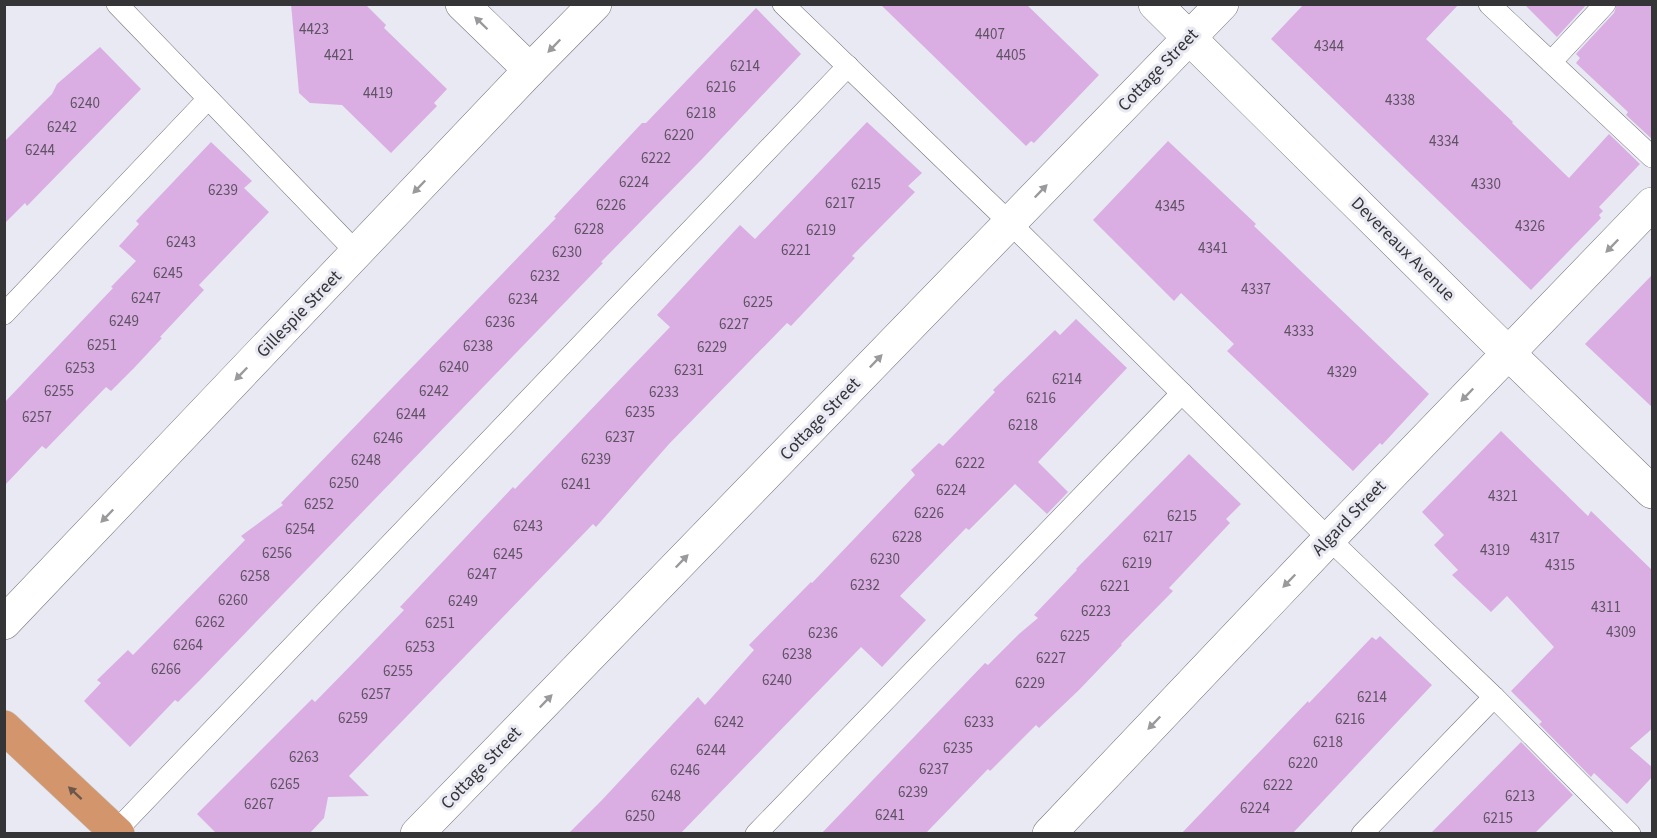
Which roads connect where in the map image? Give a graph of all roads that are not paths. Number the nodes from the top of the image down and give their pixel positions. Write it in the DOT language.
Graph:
graph roads {
  1 [pos="117,4"];
  2 [pos="462,4"];
  3 [pos="595,4"];
  4 [pos="783,4"];
  5 [pos="1155,4"];
  6 [pos="1222,4"];
  7 [pos="1489,4"];
  8 [pos="1605,4"];
  9 [pos="1190,38"];
  10 [pos="1551,62"];
  11 [pos="848,66"];
  12 [pos="530,70"];
  13 [pos="208,99"];
  14 [pos="1653,158"];
  15 [pos="1653,204"];
  16 [pos="1010,223"];
  17 [pos="357,253"];
  18 [pos="4,314"];
  19 [pos="1508,353"];
  20 [pos="1182,393"];
  21 [pos="1653,492"];
  22 [pos="1329,539"];
  23 [pos="4,623"];
  24 [pos="1494,697"];
  25 [pos="4,727"];
  26 [pos="116,833"];
  27 [pos="417,834"];
  28 [pos="756,834"];
  29 [pos="1049,834"];
  30 [pos="1362,834"];
  31 [pos="1630,834"];
  1 -- 13 [label="lane"];
  12 -- 2 [label="street, one-way"];
  3 -- 12 [label="street, Gillespie Street, one-way"];
  4 -- 11 [label="lane"];
  5 -- 9 [label="street, Devereaux Avenue"];
  6 -- 9 [label="street, Cottage Street"];
  7 -- 10 [label="lane"];
  8 -- 10 [label="lane"];
  16 -- 9 [label="street, Cottage Street, one-way"];
  9 -- 19 [label="street, Devereaux Avenue"];
  10 -- 14 [label="lane"];
  11 -- 16 [label="lane"];
  11 -- 26 [label="lane"];
  12 -- 17 [label="street, Gillespie Street, one-way"];
  13 -- 17 [label="lane"];
  13 -- 18 [label="lane"];
  15 -- 19 [label="street, Algard Street, one-way"];
  16 -- 20 [label="lane"];
  27 -- 16 [label="street, Cottage Street, one-way"];
  17 -- 23 [label="street, Gillespie Street, one-way"];
  19 -- 21 [label="street, Devereaux Avenue"];
  19 -- 22 [label="street, Algard Street, one-way"];
  20 -- 22 [label="lane"];
  20 -- 28 [label="lane"];
  22 -- 24 [label="lane"];
  22 -- 29 [label="street, Algard Street, one-way"];
  24 -- 30 [label="lane"];
  24 -- 31 [label="lane"];
  26 -- 25 [label="highway, one-way"];
}
